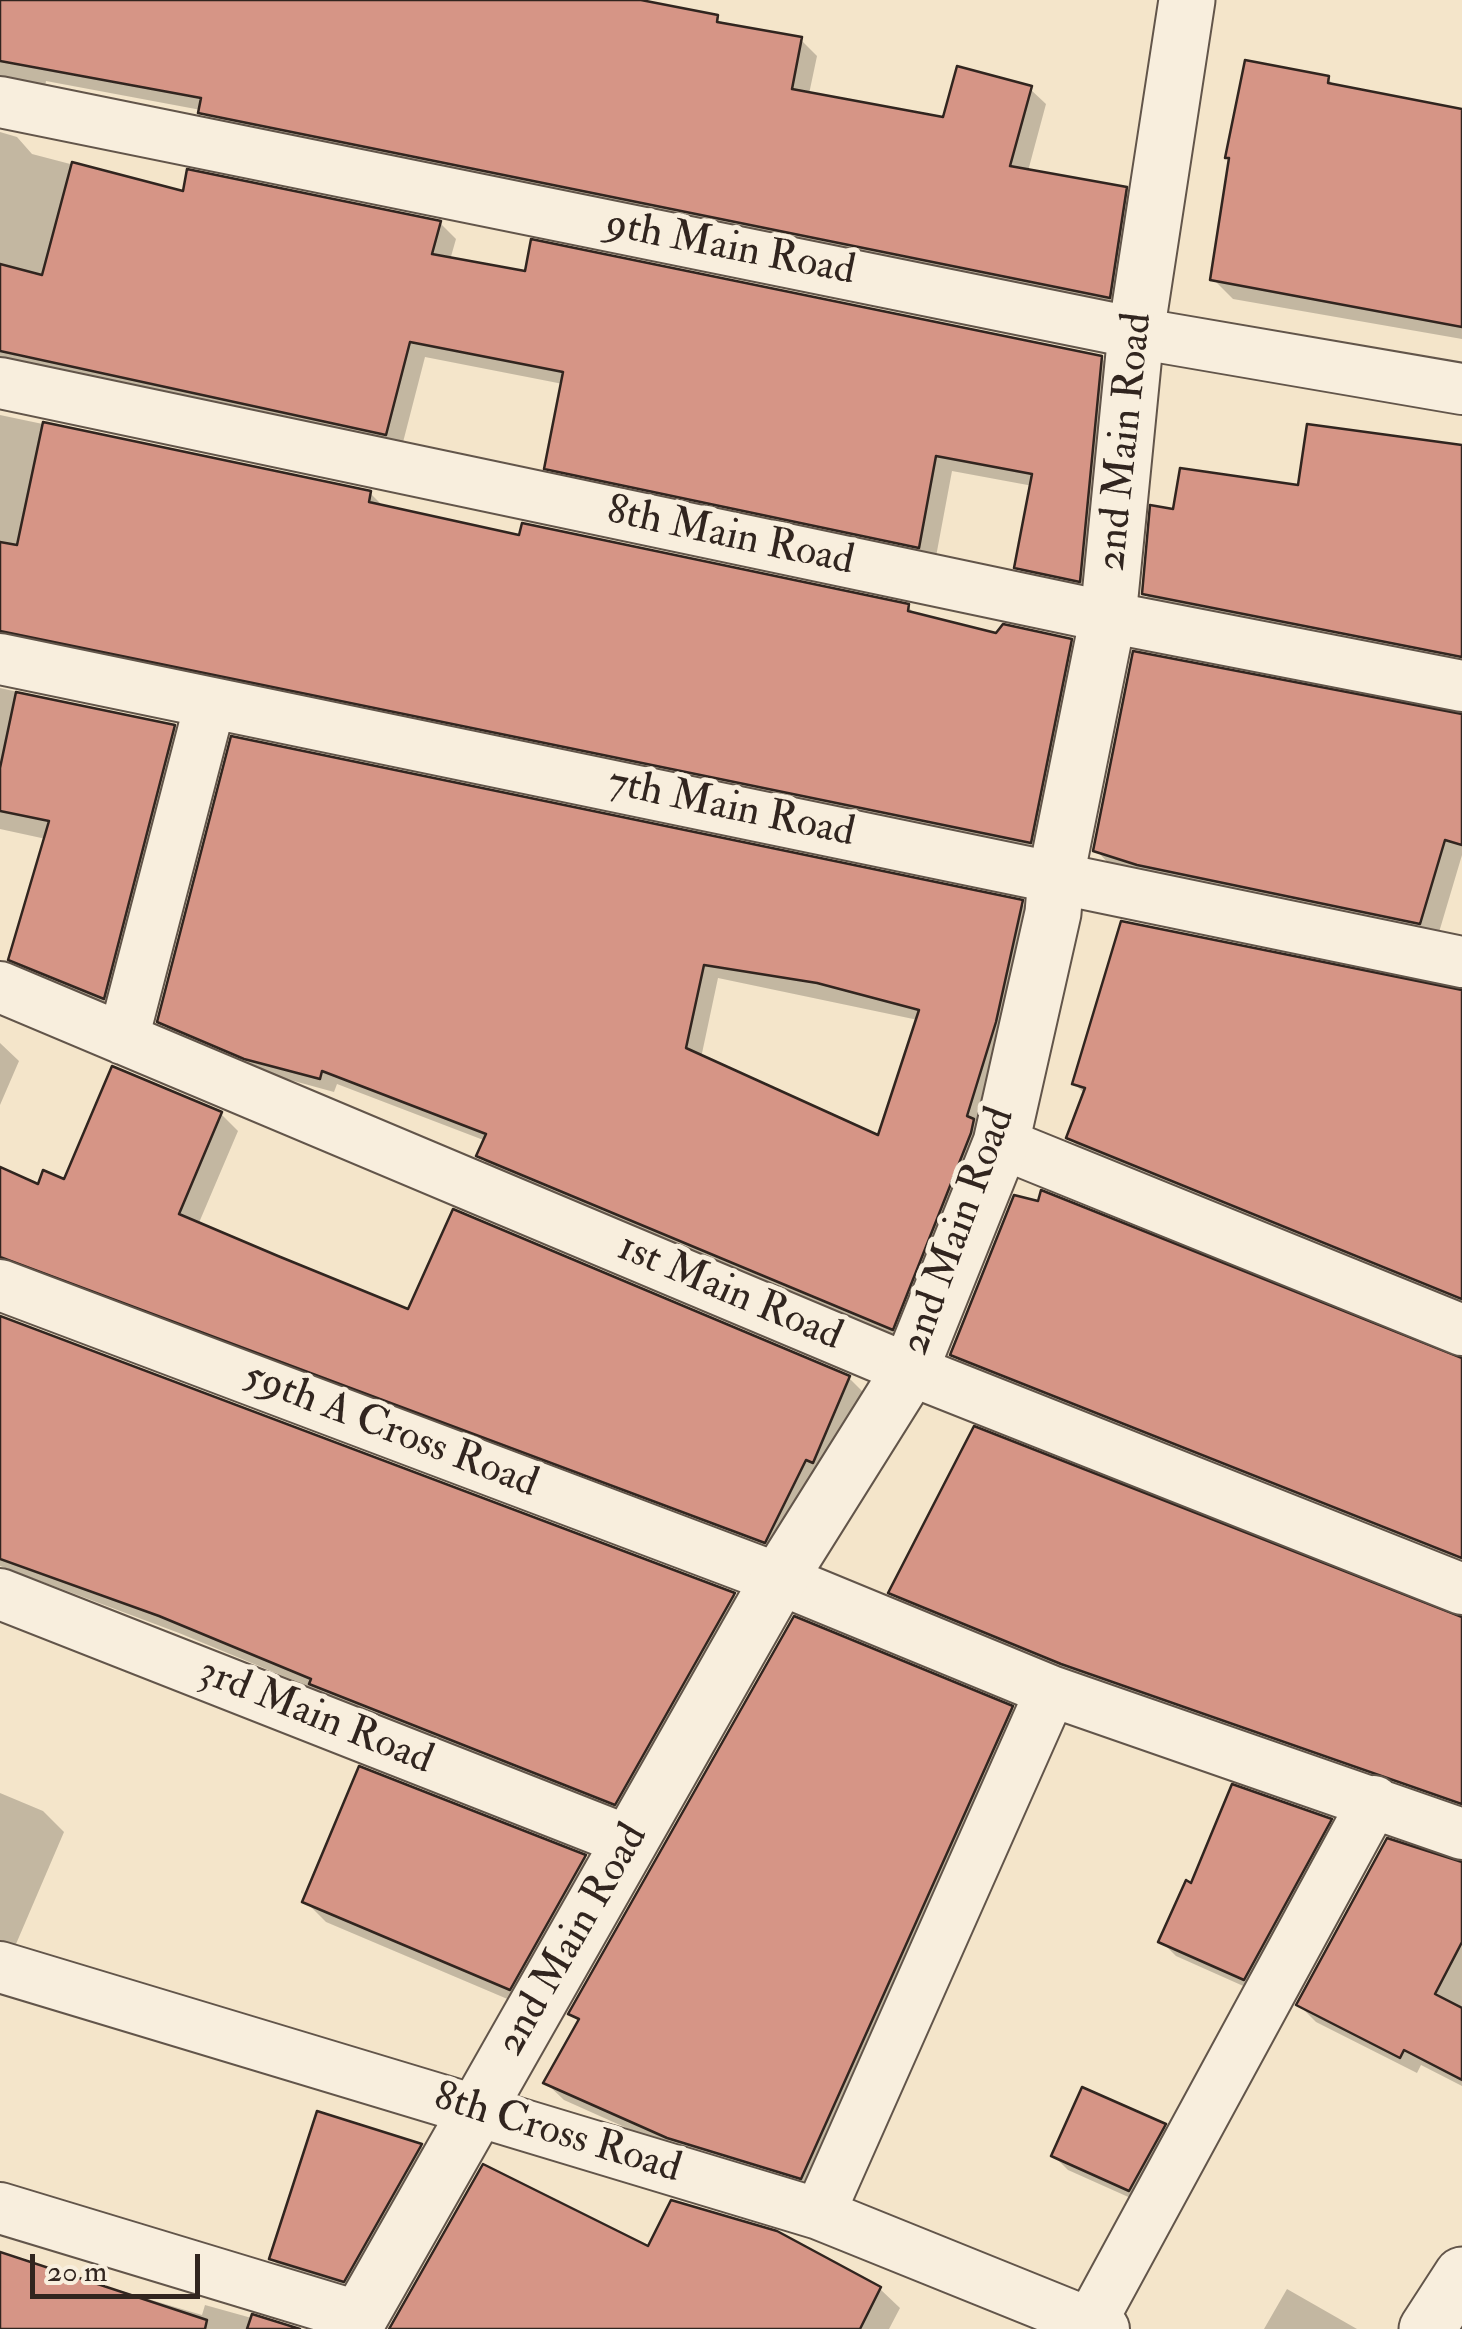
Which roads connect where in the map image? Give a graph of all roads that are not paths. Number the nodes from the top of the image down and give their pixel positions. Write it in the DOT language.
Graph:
graph roads {
  1 [pos="1187,0"];
  2 [pos="0,102"];
  3 [pos="1136,332"];
  4 [pos="0,383"];
  5 [pos="1462,390"];
  6 [pos="1108,617"];
  7 [pos="0,659"];
  8 [pos="1462,686"];
  9 [pos="210,704"];
  10 [pos="1056,876"];
  11 [pos="1462,962"];
  12 [pos="0,987"];
  13 [pos="123,1040"];
  14 [pos="1001,1144"];
  15 [pos="0,1285"];
  16 [pos="1462,1330"];
  17 [pos="910,1370"];
  18 [pos="779,1579"];
  19 [pos="1462,1589"];
  20 [pos="0,1594"];
  21 [pos="1051,1690"];
  22 [pos="1374,1801"];
  23 [pos="1462,1834"];
  24 [pos="631,1842"];
  25 [pos="0,1966"];
  26 [pos="476,2111"];
  27 [pos="0,2208"];
  28 [pos="819,2214"];
  29 [pos="1462,2275"];
  30 [pos="356,2323"];
  31 [pos="1098,2325"];
  32 [pos="1428,2329"];
  1 -- 3 [label="street, 2nd Main Road"];
  2 -- 3 [label="street, 9th Main Road"];
  3 -- 5 [label="street, 9th Main Road"];
  3 -- 6 [label="street, 2nd Main Road"];
  4 -- 6 [label="street, 8th Main Road"];
  6 -- 8 [label="street, 8th Main Road"];
  6 -- 10 [label="street, 2nd Main Road"];
  7 -- 9 [label="street, 7th Main Road"];
  9 -- 10 [label="street, 7th Main Road"];
  9 -- 13 [label="street"];
  10 -- 11 [label="street, 7th Main Road"];
  10 -- 14 [label="street, 2nd Main Road"];
  12 -- 13 [label="street, 1st Main Road"];
  13 -- 17 [label="street, 1st Main Road"];
  14 -- 16 [label="street"];
  14 -- 17 [label="street, 2nd Main Road"];
  15 -- 18 [label="street, 59th A Cross Road"];
  17 -- 18 [label="street, 2nd Main Road"];
  17 -- 19 [label="street, 1st Main Road"];
  18 -- 21 [label="street, 59th A Cross Road"];
  18 -- 24 [label="street, 2nd Main Road"];
  20 -- 24 [label="street, 3rd Main Road"];
  21 -- 22 [label="street, 59th A Cross Road"];
  21 -- 28 [label="street"];
  22 -- 23 [label="street, 59th A Cross Road"];
  22 -- 31 [label="street"];
  24 -- 26 [label="street, 2nd Main Road"];
  25 -- 26 [label="street, 8th Cross Road"];
  26 -- 28 [label="street, 8th Cross Road"];
  26 -- 30 [label="street, 2nd Main Road"];
  27 -- 30 [label="street"];
  28 -- 31 [label="street, 8th Cross Road"];
  29 -- 32 [label="street"];
}
